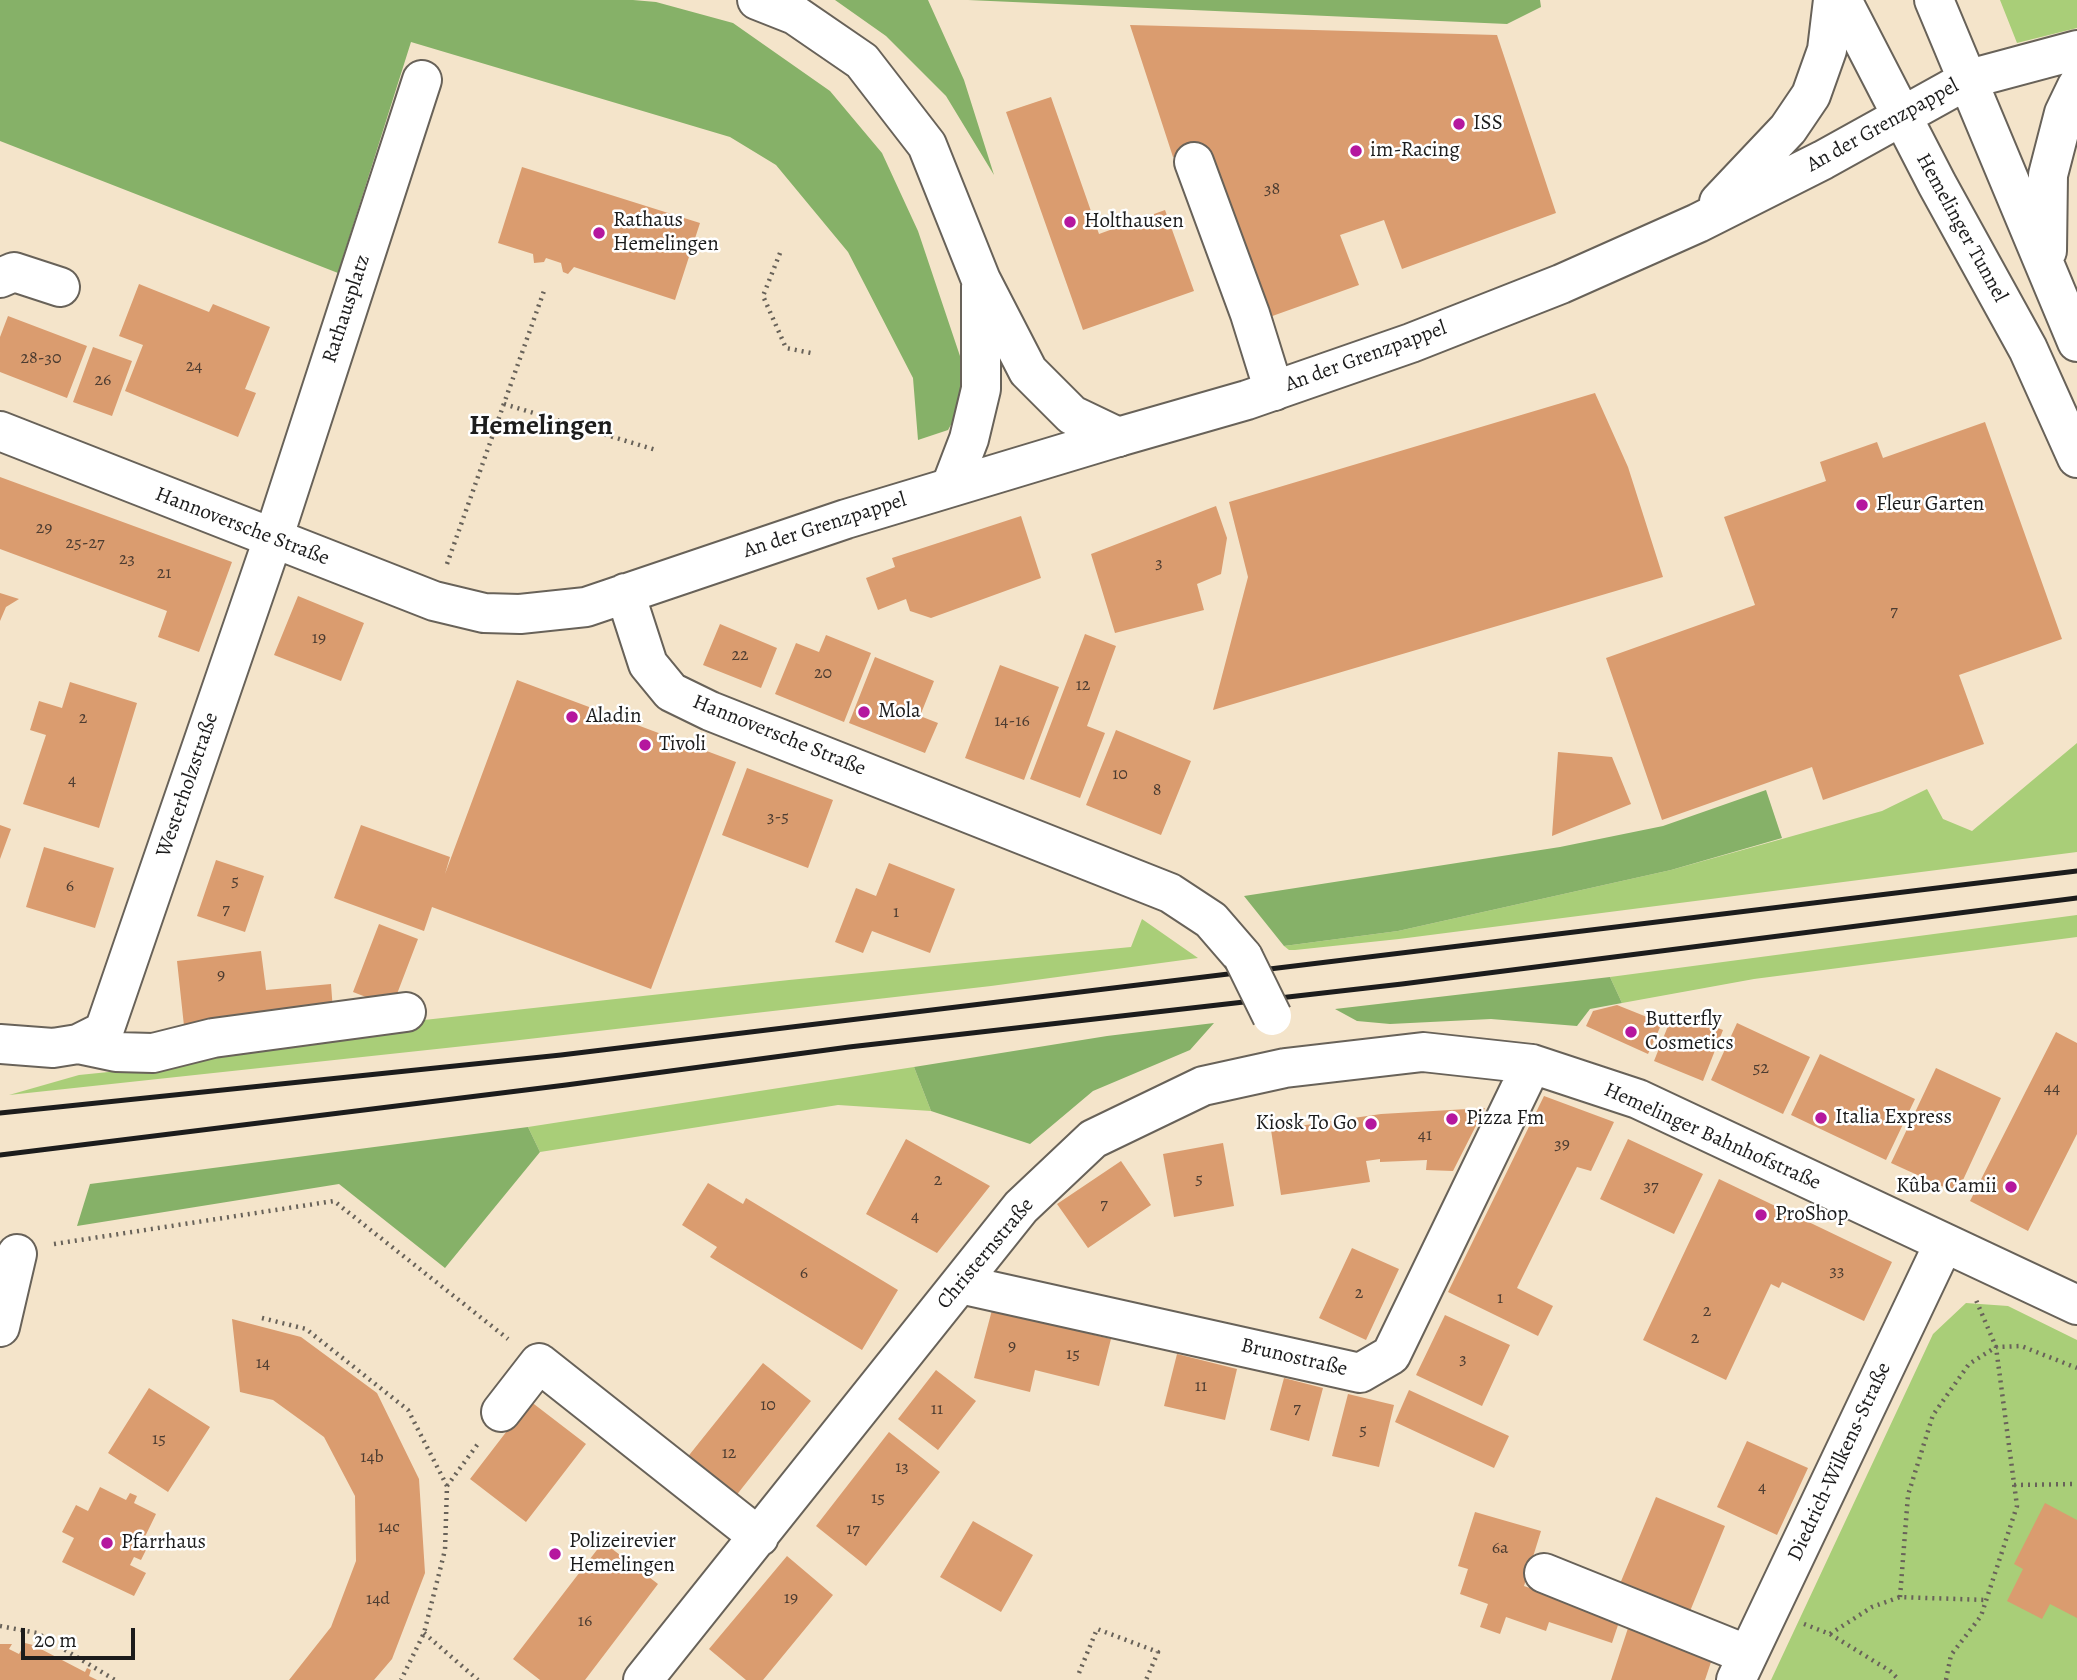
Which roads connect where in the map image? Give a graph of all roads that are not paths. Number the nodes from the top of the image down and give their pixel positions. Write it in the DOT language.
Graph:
graph roads {
  1 [pos="757,0"];
  2 [pos="1833,0"];
  3 [pos="1842,0"];
  4 [pos="1934,0"];
  5 [pos="2077,50"];
  6 [pos="1969,79"];
  7 [pos="422,80"];
  8 [pos="2077,86"];
  9 [pos="1901,117"];
  10 [pos="1194,162"];
  11 [pos="1698,223"];
  12 [pos="2046,268"];
  13 [pos="0,278"];
  14 [pos="981,280"];
  15 [pos="60,287"];
  16 [pos="2077,342"];
  17 [pos="1273,391"];
  18 [pos="0,431"];
  19 [pos="1118,437"];
  20 [pos="2077,458"];
  21 [pos="951,486"];
  22 [pos="273,539"];
  23 [pos="625,593"];
  24 [pos="406,1012"];
  25 [pos="91,1037"];
  26 [pos="0,1044"];
  27 [pos="1532,1064"];
  28 [pos="1285,1068"];
  29 [pos="1944,1243"];
  30 [pos="17,1254"];
  31 [pos="960,1284"];
  32 [pos="2077,1305"];
  33 [pos="0,1327"];
  34 [pos="501,1412"];
  35 [pos="759,1537"];
  36 [pos="1544,1573"];
  37 [pos="1742,1667"];
  38 [pos="643,1680"];
  1 -- 14 [label="main road"];
  2 -- 11 [label="main road"];
  3 -- 9 [label="main road, Hemelinger Tunnel"];
  4 -- 6 [label="main road"];
  5 -- 6 [label="main road, An der Grenzpappel"];
  6 -- 9 [label="main road, An der Grenzpappel"];
  6 -- 12 [label="main road"];
  7 -- 22 [label="main road, Rathausplatz"];
  8 -- 12 [label="main road"];
  9 -- 11 [label="main road, An der Grenzpappel"];
  9 -- 20 [label="main road, Hemelinger Tunnel"];
  10 -- 17 [label="main road"];
  11 -- 17 [label="main road, An der Grenzpappel"];
  12 -- 16 [label="main road"];
  13 -- 15 [label="main road"];
  14 -- 19 [label="main road"];
  14 -- 21 [label="main road"];
  17 -- 19 [label="main road, An der Grenzpappel"];
  18 -- 22 [label="main road, Hannoversche Straße"];
  19 -- 21 [label="main road, An der Grenzpappel"];
  21 -- 23 [label="main road, An der Grenzpappel"];
  22 -- 23 [label="main road, Hannoversche Straße"];
  22 -- 25 [label="main road, Westerholzstraße"];
  23 -- 28 [label="main road, Hannoversche Straße, bridge"];
  24 -- 25 [label="main road"];
  25 -- 26 [label="main road"];
  27 -- 28 [label="main road, Hemelinger Bahnhofstraße"];
  27 -- 29 [label="main road, Hemelinger Bahnhofstraße"];
  27 -- 31 [label="main road, Brunostraße"];
  28 -- 31 [label="main road, Christernstraße"];
  29 -- 32 [label="main road, Hemelinger Bahnhofstraße"];
  29 -- 37 [label="main road, Diedrich-Wilkens-Straße"];
  30 -- 33 [label="main road"];
  31 -- 35 [label="main road, Christernstraße"];
  34 -- 35 [label="main road"];
  35 -- 38 [label="main road, Christernstraße"];
  36 -- 37 [label="main road"];
}
